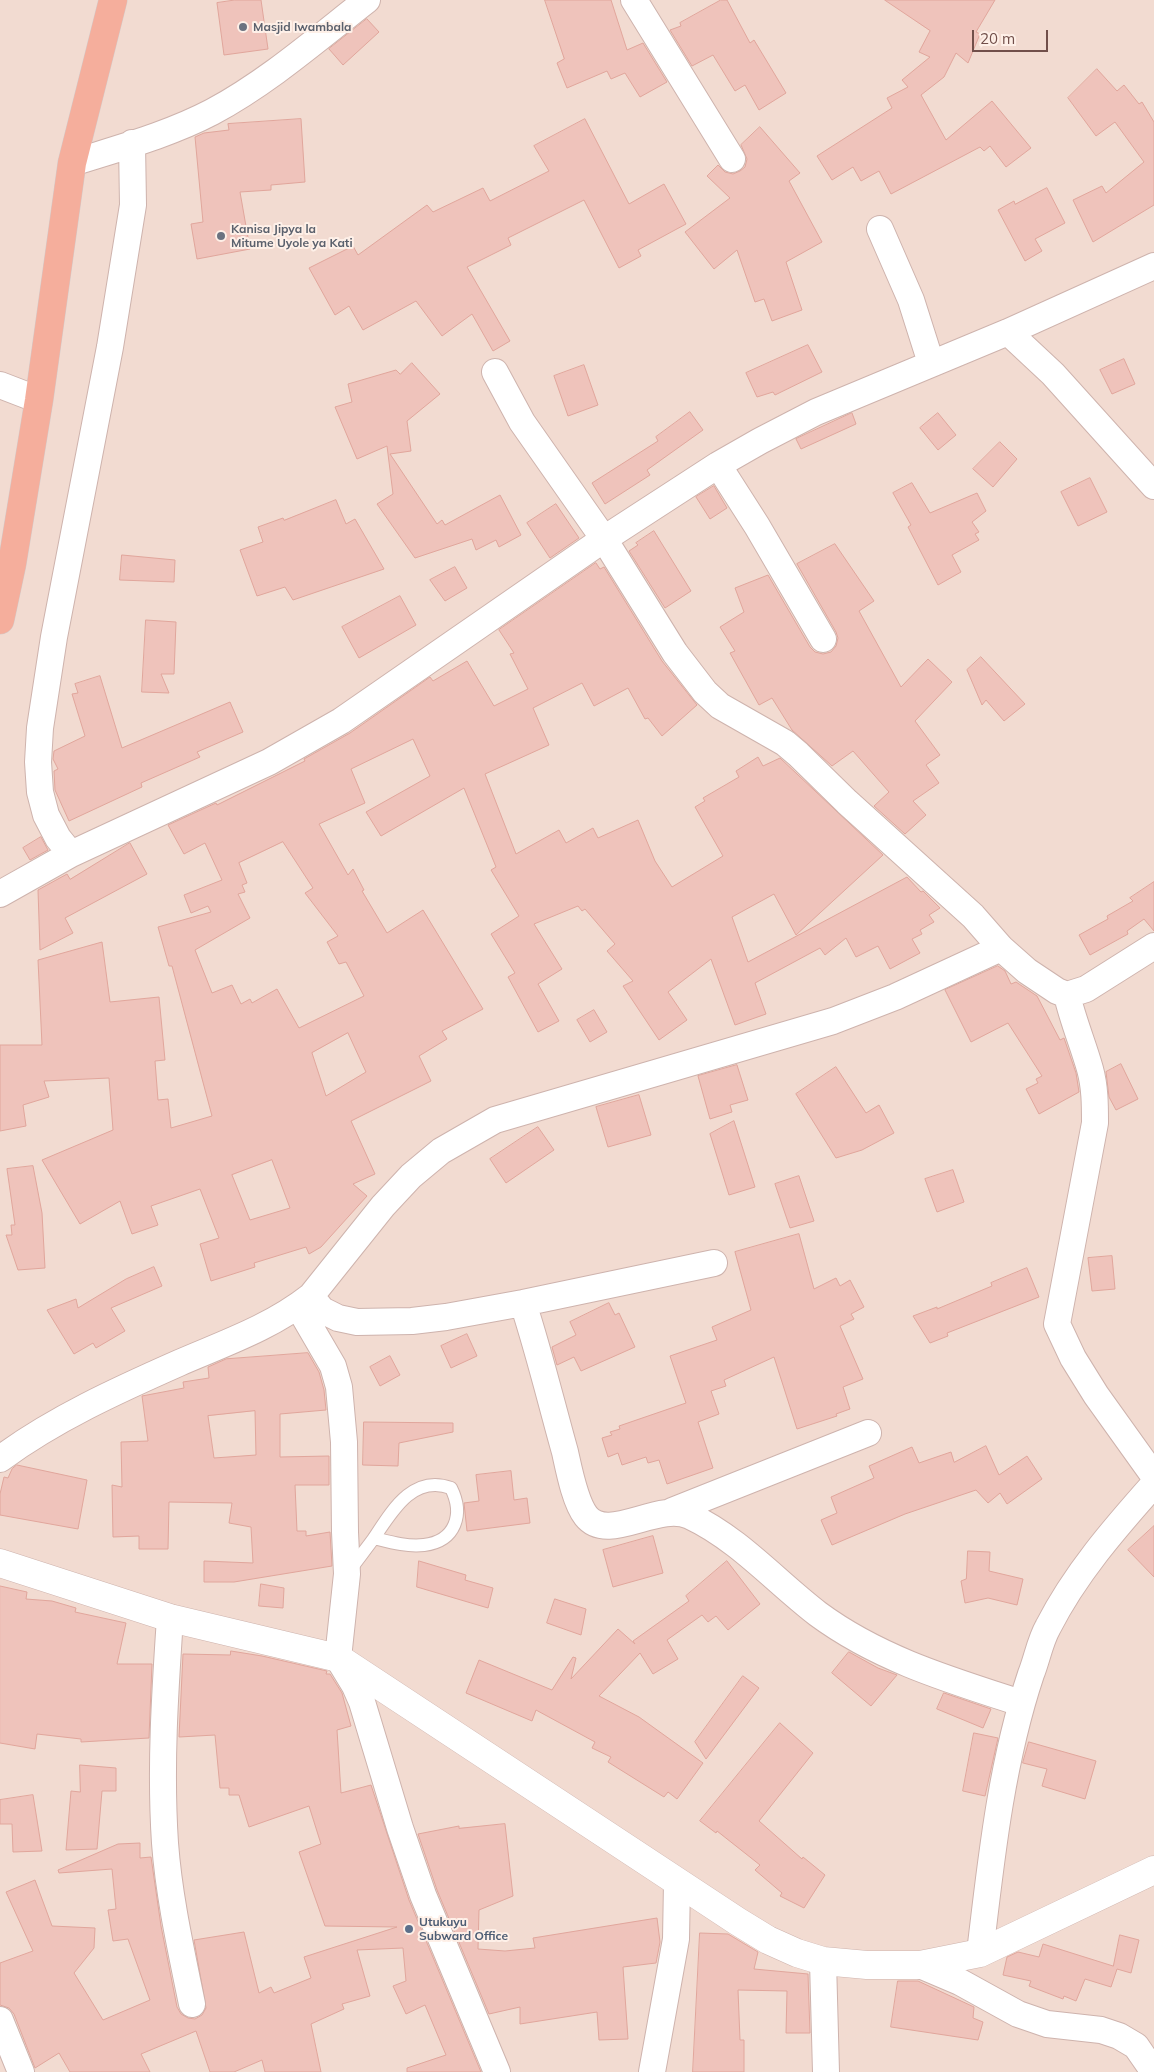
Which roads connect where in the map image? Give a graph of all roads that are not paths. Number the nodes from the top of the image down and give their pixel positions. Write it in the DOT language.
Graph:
graph roads {
  1 [pos="113,0"];
  2 [pos="367,0"];
  3 [pos="634,0"];
  4 [pos="132,143"];
  5 [pos="732,159"];
  6 [pos="72,163"];
  7 [pos="880,229"];
  8 [pos="1154,266"];
  9 [pos="1008,332"];
  10 [pos="931,363"];
  11 [pos="495,372"];
  12 [pos="0,385"];
  13 [pos="39,400"];
  14 [pos="718,464"];
  15 [pos="1154,486"];
  16 [pos="604,538"];
  17 [pos="6,562"];
  18 [pos="0,620"];
  19 [pos="823,639"];
  20 [pos="71,854"];
  21 [pos="0,894"];
  22 [pos="1154,946"];
  23 [pos="1001,948"];
  24 [pos="1067,995"];
  25 [pos="714,1263"];
  26 [pos="304,1301"];
  27 [pos="523,1303"];
  28 [pos="868,1433"];
  29 [pos="0,1459"];
  30 [pos="1154,1476"];
  31 [pos="1154,1484"];
  32 [pos="672,1512"];
  33 [pos="374,1538"];
  34 [pos="0,1563"];
  35 [pos="348,1574"];
  36 [pos="170,1618"];
  37 [pos="338,1658"];
  38 [pos="1021,1703"];
  39 [pos="1154,1870"];
  40 [pos="677,1883"];
  41 [pos="980,1954"];
  42 [pos="823,1961"];
  43 [pos="920,1965"];
  44 [pos="192,2004"];
  45 [pos="0,2020"];
  46 [pos="1119,2036"];
  47 [pos="1154,2040"];
  48 [pos="21,2072"];
  49 [pos="497,2072"];
  50 [pos="652,2072"];
  51 [pos="826,2072"];
  52 [pos="1154,2072"];
  1 -- 6 [label="highway"];
  2 -- 4 [label="street"];
  3 -- 5 [label="street"];
  4 -- 6 [label="street"];
  4 -- 20 [label="street"];
  6 -- 13 [label="highway"];
  7 -- 10 [label="street"];
  8 -- 9 [label="street"];
  9 -- 10 [label="street"];
  9 -- 15 [label="street"];
  10 -- 14 [label="street"];
  11 -- 16 [label="street"];
  12 -- 13 [label="street"];
  13 -- 17 [label="highway"];
  14 -- 16 [label="street"];
  14 -- 19 [label="street"];
  16 -- 20 [label="street"];
  16 -- 23 [label="street"];
  17 -- 18 [label="highway"];
  20 -- 21 [label="street"];
  22 -- 24 [label="street"];
  23 -- 24 [label="street"];
  23 -- 26 [label="street"];
  24 -- 30 [label="street"];
  25 -- 27 [label="street"];
  26 -- 27 [label="street"];
  26 -- 29 [label="street"];
  26 -- 35 [label="street"];
  27 -- 32 [label="street"];
  28 -- 32 [label="street"];
  31 -- 38 [label="street"];
  32 -- 38 [label="street"];
  33 -- 33 [label="lane"];
  33 -- 35 [label="lane"];
  34 -- 36 [label="street"];
  35 -- 37 [label="street"];
  36 -- 37 [label="street"];
  36 -- 44 [label="street"];
  37 -- 40 [label="street"];
  37 -- 49 [label="street"];
  38 -- 41 [label="street"];
  39 -- 41 [label="street"];
  40 -- 42 [label="street"];
  40 -- 50 [label="street"];
  41 -- 43 [label="street"];
  42 -- 43 [label="street"];
  42 -- 51 [label="street"];
  43 -- 46 [label="street"];
  45 -- 48 [label="street"];
  46 -- 47 [label="street"];
  46 -- 52 [label="street"];
}
